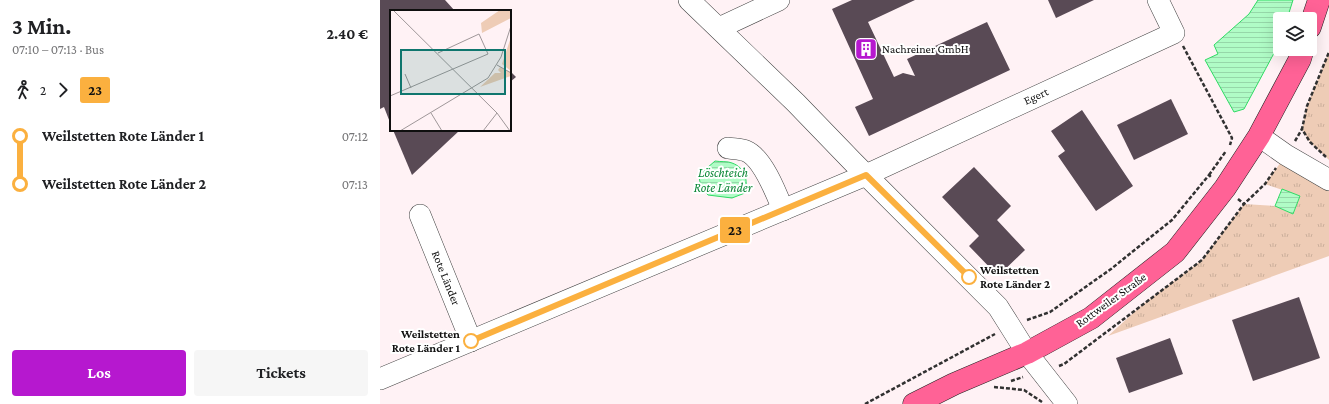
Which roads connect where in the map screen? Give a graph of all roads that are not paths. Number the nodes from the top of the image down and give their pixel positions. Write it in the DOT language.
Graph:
graph roads {
  1 [pos="689,0"];
  2 [pos="779,0"];
  3 [pos="1158,0"];
  4 [pos="1319,0"];
  5 [pos="1315,12"];
  6 [pos="719,28"];
  7 [pos="1301,56"];
  8 [pos="1259,136"];
  9 [pos="728,148"];
  10 [pos="866,175"];
  11 [pos="1329,180"];
  12 [pos="783,210"];
  13 [pos="420,215"];
  14 [pos="471,341"];
  15 [pos="1027,353"];
  16 [pos="380,379"];
  17 [pos="914,404"];
  18 [pos="1067,404"];
  1 -- 6 [label="street"];
  2 -- 6 [label="street"];
  3 -- 10 [label="street, Egert"];
  4 -- 5 [label="main road"];
  6 -- 10 [label="street"];
  7 -- 8 [label="main road, Rottweiler Straße"];
  8 -- 11 [label="street"];
  8 -- 15 [label="main road, Rottweiler Straße"];
  9 -- 12 [label="street"];
  10 -- 12 [label="street"];
  10 -- 15 [label="street"];
  12 -- 14 [label="street"];
  13 -- 14 [label="street, Rote Länder"];
  14 -- 16 [label="street"];
  15 -- 17 [label="main road, Rottweiler Straße"];
  15 -- 18 [label="street"];
}
